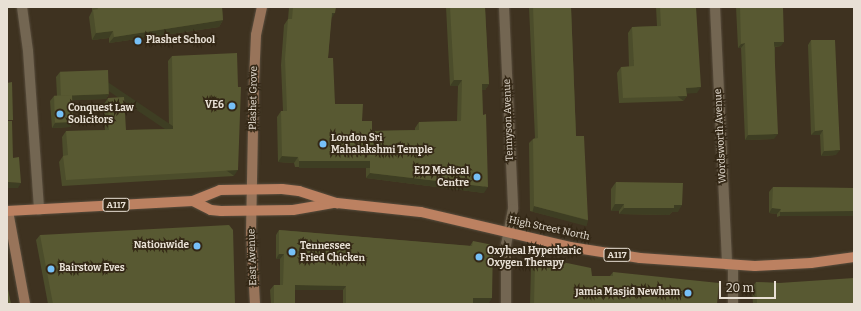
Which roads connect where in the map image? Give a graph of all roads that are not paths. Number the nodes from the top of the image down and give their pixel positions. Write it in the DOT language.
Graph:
graph roads {
  1 [pos="22,7"];
  2 [pos="262,7"];
  3 [pos="504,7"];
  4 [pos="715,7"];
  5 [pos="253,189"];
  6 [pos="193,201"];
  7 [pos="337,203"];
  8 [pos="39,210"];
  9 [pos="252,210"];
  10 [pos="8,212"];
  11 [pos="509,233"];
  12 [pos="854,257"];
  13 [pos="730,265"];
  14 [pos="24,304"];
  15 [pos="254,304"];
  16 [pos="506,304"];
  17 [pos="733,304"];
  1 -- 8 [label="street"];
  2 -- 5 [label="main road, Plashet Grove"];
  3 -- 11 [label="street, Tennyson Avenue"];
  4 -- 13 [label="street, Wordsworth Avenue"];
  5 -- 6 [label="main road, High Street North / A117"];
  5 -- 7 [label="main road, High Street North / A117"];
  5 -- 9 [label="main road, Plashet Grove"];
  6 -- 8 [label="main road, High Street North / A117"];
  6 -- 9 [label="main road, High Street North / A117"];
  7 -- 9 [label="main road, High Street North / A117"];
  7 -- 11 [label="main road, High Street North / A117"];
  8 -- 10 [label="main road, High Street North / A117"];
  9 -- 15 [label="main road, East Avenue"];
  10 -- 14 [label="main road"];
  11 -- 13 [label="main road, High Street North / A117"];
  11 -- 16 [label="street, Tennyson Avenue"];
  12 -- 13 [label="main road, High Street North / A117"];
  13 -- 17 [label="street, Wordsworth Avenue"];
}
